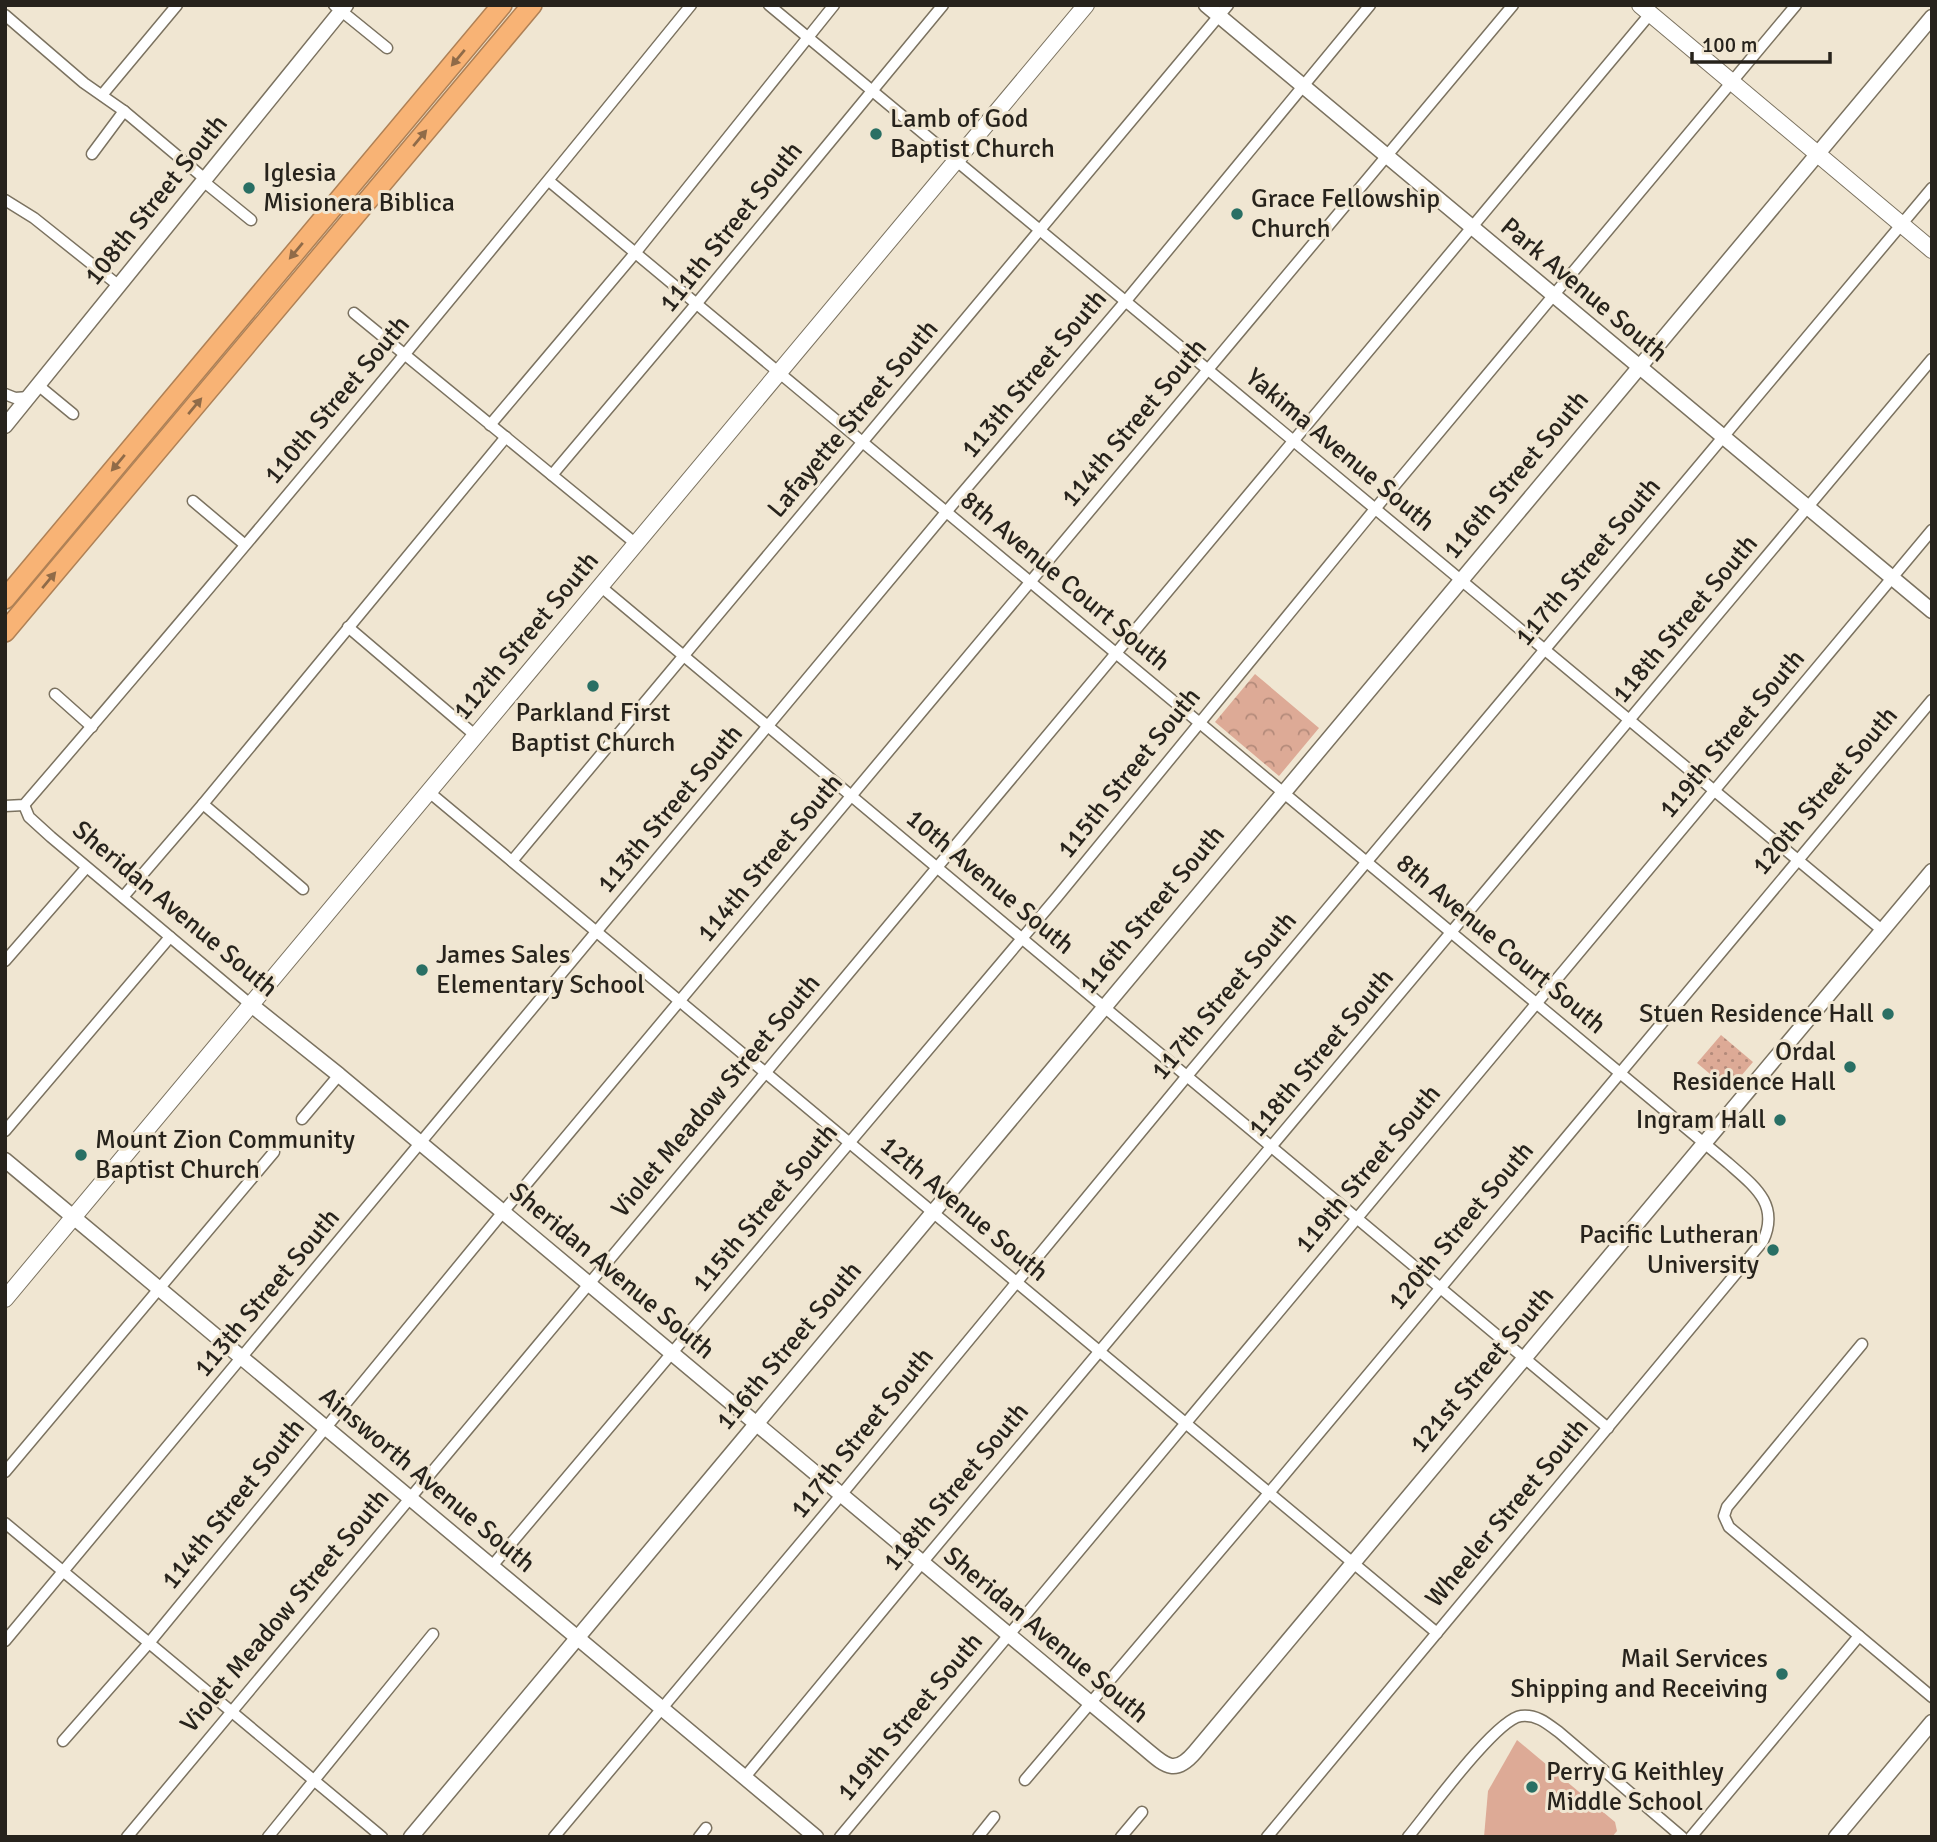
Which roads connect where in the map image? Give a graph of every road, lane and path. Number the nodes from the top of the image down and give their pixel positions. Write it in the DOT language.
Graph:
graph roads {
  1 [pos="502,5"];
  2 [pos="532,5"];
  3 [pos="691,5"];
  4 [pos="769,5"];
  5 [pos="834,5"];
  6 [pos="943,5"];
  7 [pos="1086,5"];
  8 [pos="1206,5"];
  9 [pos="1370,5"];
  10 [pos="1513,5"];
  11 [pos="1796,5"];
  12 [pos="173,7"];
  13 [pos="341,7"];
  14 [pos="1645,9"];
  15 [pos="1224,11"];
  16 [pos="5,15"];
  17 [pos="1932,17"];
  18 [pos="808,37"];
  19 [pos="387,47"];
  20 [pos="1732,83"];
  21 [pos="1304,86"];
  22 [pos="872,91"];
  23 [pos="102,95"];
  24 [pos="124,111"];
  25 [pos="92,153"];
  26 [pos="1817,154"];
  27 [pos="1387,157"];
  28 [pos="957,162"];
  29 [pos="204,180"];
  30 [pos="549,181"];
  31 [pos="1932,188"];
  32 [pos="5,200"];
  33 [pos="251,220"];
  34 [pos="1902,224"];
  35 [pos="1471,228"];
  36 [pos="1040,231"];
  37 [pos="1932,250"];
  38 [pos="636,252"];
  39 [pos="118,285"];
  40 [pos="1555,296"];
  41 [pos="1125,302"];
  42 [pos="697,303"];
  43 [pos="354,313"];
  44 [pos="405,355"];
  45 [pos="1932,359"];
  46 [pos="1639,367"];
  47 [pos="1208,370"];
  48 [pos="779,372"];
  49 [pos="34,392"];
  50 [pos="5,394"];
  51 [pos="73,414"];
  52 [pos="490,425"];
  53 [pos="5,426"];
  54 [pos="506,437"];
  55 [pos="1723,437"];
  56 [pos="1293,441"];
  57 [pos="864,442"];
  58 [pos="552,475"];
  59 [pos="193,501"];
  60 [pos="1808,508"];
  61 [pos="1375,509"];
  62 [pos="947,512"];
  63 [pos="1932,530"];
  64 [pos="635,543"];
  65 [pos="244,544"];
  66 [pos="1892,578"];
  67 [pos="1460,579"];
  68 [pos="1031,582"];
  69 [pos="600,586"];
  70 [pos="5,599"];
  71 [pos="1932,611"];
  72 [pos="348,627"];
  73 [pos="5,632"];
  74 [pos="1544,650"];
  75 [pos="1116,652"];
  76 [pos="684,657"];
  77 [pos="55,694"];
  78 [pos="1932,700"];
  79 [pos="1629,721"];
  80 [pos="1200,722"];
  81 [pos="92,727"];
  82 [pos="769,728"];
  83 [pos="476,736"];
  84 [pos="1714,791"];
  85 [pos="429,792"];
  86 [pos="1283,792"];
  87 [pos="851,796"];
  88 [pos="203,804"];
  89 [pos="24,805"];
  90 [pos="5,806"];
  91 [pos="1797,860"];
  92 [pos="512,861"];
  93 [pos="1366,861"];
  94 [pos="86,868"];
  95 [pos="937,868"];
  96 [pos="1932,870"];
  97 [pos="303,889"];
  98 [pos="123,897"];
  99 [pos="1882,930"];
  100 [pos="596,932"];
  101 [pos="1452,933"];
  102 [pos="170,937"];
  103 [pos="1022,938"];
  104 [pos="5,961"];
  105 [pos="680,1001"];
  106 [pos="1536,1003"];
  107 [pos="250,1004"];
  108 [pos="1104,1007"];
  109 [pos="765,1073"];
  110 [pos="1620,1073"];
  111 [pos="339,1075"];
  112 [pos="1187,1076"];
  113 [pos="302,1119"];
  114 [pos="5,1131"];
  115 [pos="420,1143"];
  116 [pos="849,1143"];
  117 [pos="1704,1143"];
  118 [pos="1272,1147"];
  119 [pos="274,1152"];
  120 [pos="5,1160"];
  121 [pos="503,1212"];
  122 [pos="932,1212"];
  123 [pos="1769,1212"];
  124 [pos="74,1217"];
  125 [pos="1357,1218"];
  126 [pos="1016,1282"];
  127 [pos="588,1283"];
  128 [pos="1439,1287"];
  129 [pos="159,1288"];
  130 [pos="5,1299"];
  131 [pos="1862,1344"];
  132 [pos="1100,1352"];
  133 [pos="672,1354"];
  134 [pos="1524,1357"];
  135 [pos="242,1358"];
  136 [pos="1185,1423"];
  137 [pos="756,1424"];
  138 [pos="325,1427"];
  139 [pos="1608,1428"];
  140 [pos="5,1472"];
  141 [pos="1269,1493"];
  142 [pos="841,1495"];
  143 [pos="410,1497"];
  144 [pos="5,1523"];
  145 [pos="1352,1562"];
  146 [pos="921,1564"];
  147 [pos="492,1566"];
  148 [pos="64,1572"];
  149 [pos="1437,1633"];
  150 [pos="433,1634"];
  151 [pos="1008,1635"];
  152 [pos="1860,1636"];
  153 [pos="578,1637"];
  154 [pos="5,1642"];
  155 [pos="149,1643"];
  156 [pos="1932,1697"];
  157 [pos="1089,1703"];
  158 [pos="663,1708"];
  159 [pos="232,1712"];
  160 [pos="1932,1722"];
  161 [pos="62,1741"];
  162 [pos="1175,1768"];
  163 [pos="745,1777"];
  164 [pos="1025,1780"];
  165 [pos="315,1781"];
  166 [pos="1142,1812"];
  167 [pos="994,1817"];
  168 [pos="127,1837"];
  169 [pos="268,1837"];
  170 [pos="382,1837"];
  171 [pos="411,1837"];
  172 [pos="554,1837"];
  173 [pos="816,1837"];
  174 [pos="840,1837"];
  175 [pos="978,1837"];
  176 [pos="1121,1837"];
  177 [pos="1267,1837"];
  178 [pos="1408,1837"];
  179 [pos="1682,1837"];
  180 [pos="1691,1837"];
  181 [pos="1836,1837"];
  1 -- 70 [label="highway, one-way"];
  73 -- 2 [label="highway, one-way"];
  3 -- 30 [label="street, 110th Street South"];
  4 -- 18 [label="street, Yakima Avenue South"];
  5 -- 18 [label="street"];
  6 -- 22 [label="street, 111th Street South"];
  7 -- 28 [label="main road, 112th Street South"];
  8 -- 15 [label="street, Park Avenue South"];
  9 -- 21 [label="street, 113th Street South"];
  10 -- 27 [label="street, 114th Street South"];
  11 -- 20 [label="street, 115th Street South"];
  12 -- 23 [label="street"];
  13 -- 19 [label="street"];
  13 -- 29 [label="street, 108th Street South"];
  14 -- 20 [label="main road"];
  14 -- 35 [label="street, Violet Meadow Street South"];
  15 -- 21 [label="street, Park Avenue South"];
  15 -- 36 [label="street, Lafayette Street South"];
  16 -- 23 [label="street"];
  17 -- 26 [label="street, 116th Street South"];
  18 -- 22 [label="street, Yakima Avenue South"];
  18 -- 38 [label="street"];
  20 -- 26 [label="main road"];
  20 -- 40 [label="street, 115th Street South"];
  21 -- 27 [label="street, Park Avenue South"];
  21 -- 41 [label="street, 113th Street South"];
  22 -- 28 [label="street, Yakima Avenue South"];
  22 -- 42 [label="street, 111th Street South"];
  23 -- 24 [label="street"];
  24 -- 25 [label="street"];
  24 -- 29 [label="street"];
  26 -- 34 [label="main road"];
  26 -- 46 [label="street, 116th Street South"];
  27 -- 35 [label="street, Park Avenue South"];
  27 -- 47 [label="street, 114th Street South"];
  28 -- 36 [label="street, Yakima Avenue South"];
  28 -- 48 [label="main road, 112th Street South"];
  29 -- 33 [label="street"];
  29 -- 39 [label="street, 108th Street South"];
  30 -- 38 [label="street, 8th Avenue Court South"];
  30 -- 44 [label="street, 110th Street South"];
  31 -- 34 [label="street, 117th Street South"];
  32 -- 39 [label="street"];
  34 -- 37 [label="main road"];
  34 -- 55 [label="street, 117th Street South"];
  35 -- 40 [label="street, Park Avenue South"];
  35 -- 56 [label="street, Violet Meadow Street South"];
  36 -- 41 [label="street, Yakima Avenue South"];
  36 -- 57 [label="street, Lafayette Street South"];
  38 -- 42 [label="street, 8th Avenue Court South"];
  38 -- 52 [label="street"];
  39 -- 49 [label="street, 108th Street South"];
  40 -- 46 [label="street, Park Avenue South"];
  40 -- 61 [label="street, 115th Street South"];
  41 -- 47 [label="street, Yakima Avenue South"];
  41 -- 62 [label="street, 113th Street South"];
  42 -- 48 [label="street, 8th Avenue Court South"];
  42 -- 58 [label="street, 111th Street South"];
  43 -- 44 [label="street"];
  44 -- 52 [label="street"];
  44 -- 65 [label="street, 110th Street South"];
  45 -- 60 [label="street, 118th Street South"];
  46 -- 55 [label="street, Park Avenue South"];
  46 -- 67 [label="street, 116th Street South"];
  47 -- 56 [label="street, Yakima Avenue South"];
  47 -- 68 [label="street, 114th Street South"];
  48 -- 57 [label="street, 8th Avenue Court South"];
  48 -- 64 [label="main road, 112th Street South"];
  49 -- 50 [label="street"];
  49 -- 51 [label="street"];
  49 -- 53 [label="street, 108th Street South"];
  52 -- 54 [label="street"];
  54 -- 58 [label="street"];
  54 -- 72 [label="street"];
  55 -- 60 [label="street, Park Avenue South"];
  55 -- 74 [label="street, 117th Street South"];
  56 -- 61 [label="street, Yakima Avenue South"];
  56 -- 75 [label="street, Violet Meadow Street South"];
  57 -- 62 [label="street, 8th Avenue Court South"];
  57 -- 76 [label="street, Lafayette Street South"];
  58 -- 64 [label="street"];
  59 -- 65 [label="street"];
  60 -- 66 [label="street, Park Avenue South"];
  60 -- 79 [label="street, 118th Street South"];
  61 -- 67 [label="street, Yakima Avenue South"];
  61 -- 80 [label="street, 115th Street South"];
  62 -- 68 [label="street, 8th Avenue Court South"];
  62 -- 82 [label="street, 113th Street South"];
  63 -- 66 [label="street, 119th Street South"];
  64 -- 69 [label="main road, 112th Street South"];
  65 -- 81 [label="street, 110th Street South"];
  66 -- 71 [label="street, Park Avenue South"];
  66 -- 84 [label="street, 119th Street South"];
  67 -- 74 [label="street, Yakima Avenue South"];
  67 -- 86 [label="street, 116th Street South"];
  68 -- 75 [label="street, 8th Avenue Court South"];
  68 -- 87 [label="street, 114th Street South"];
  69 -- 76 [label="street, 10th Avenue South"];
  69 -- 83 [label="main road, 112th Street South"];
  72 -- 83 [label="street"];
  72 -- 88 [label="street"];
  74 -- 79 [label="street, Yakima Avenue South"];
  74 -- 93 [label="street, 117th Street South"];
  75 -- 80 [label="street, 8th Avenue Court South"];
  75 -- 95 [label="street, Violet Meadow Street South"];
  76 -- 82 [label="street, 10th Avenue South"];
  76 -- 92 [label="street, Lafayette Street South"];
  77 -- 81 [label="street"];
  78 -- 91 [label="street, 120th Street South"];
  79 -- 84 [label="street, Yakima Avenue South"];
  79 -- 101 [label="street, 118th Street South"];
  80 -- 86 [label="street, 8th Avenue Court South"];
  80 -- 103 [label="street, 115th Street South"];
  81 -- 89 [label="street, 110th Street South"];
  82 -- 87 [label="street, 10th Avenue South"];
  82 -- 100 [label="street, 113th Street South"];
  83 -- 85 [label="main road, 112th Street South"];
  84 -- 91 [label="street, Yakima Avenue South"];
  84 -- 106 [label="street, 119th Street South"];
  85 -- 92 [label="street, 12th Avenue South"];
  85 -- 107 [label="main road, 112th Street South"];
  86 -- 93 [label="street, 8th Avenue Court South"];
  86 -- 108 [label="street, 116th Street South"];
  87 -- 95 [label="street, 10th Avenue South"];
  87 -- 105 [label="street, 114th Street South"];
  88 -- 97 [label="street"];
  88 -- 98 [label="street"];
  89 -- 90 [label="street"];
  89 -- 94 [label="street, Sheridan Avenue South"];
  91 -- 99 [label="street, Yakima Avenue South"];
  91 -- 110 [label="street, 120th Street South"];
  92 -- 100 [label="street, 12th Avenue South"];
  93 -- 101 [label="street, 8th Avenue Court South"];
  93 -- 112 [label="street, 117th Street South"];
  94 -- 98 [label="street, Sheridan Avenue South"];
  94 -- 104 [label="street"];
  95 -- 103 [label="street, 10th Avenue South"];
  95 -- 109 [label="street, Violet Meadow Street South"];
  96 -- 99 [label="street, 121st Street South"];
  98 -- 102 [label="street, Sheridan Avenue South"];
  99 -- 117 [label="street, 121st Street South"];
  100 -- 105 [label="street, 12th Avenue South"];
  100 -- 115 [label="street, 113th Street South"];
  101 -- 106 [label="street, 8th Avenue Court South"];
  101 -- 118 [label="street, 118th Street South"];
  102 -- 107 [label="street, Sheridan Avenue South"];
  102 -- 114 [label="street"];
  103 -- 108 [label="street, 10th Avenue South"];
  103 -- 116 [label="street, 115th Street South"];
  105 -- 109 [label="street, 12th Avenue South"];
  105 -- 121 [label="street, 114th Street South"];
  106 -- 110 [label="street, 8th Avenue Court South"];
  106 -- 125 [label="street, 119th Street South"];
  107 -- 111 [label="street, Sheridan Avenue South"];
  107 -- 124 [label="main road, 112th Street South"];
  108 -- 112 [label="street, 10th Avenue South"];
  108 -- 122 [label="street, 116th Street South"];
  109 -- 116 [label="street, 12th Avenue South"];
  109 -- 127 [label="street, Violet Meadow Street South"];
  110 -- 117 [label="street, 8th Avenue Court South"];
  110 -- 128 [label="street, 120th Street South"];
  111 -- 113 [label="street"];
  111 -- 115 [label="street, Sheridan Avenue South"];
  112 -- 118 [label="street, 10th Avenue South"];
  112 -- 126 [label="street, 117th Street South"];
  115 -- 121 [label="street, Sheridan Avenue South"];
  115 -- 135 [label="street, 113th Street South"];
  116 -- 122 [label="street, 12th Avenue South"];
  116 -- 133 [label="street, 115th Street South"];
  117 -- 123 [label="street, 8th Avenue Court South"];
  117 -- 134 [label="street, 121st Street South"];
  118 -- 125 [label="street, 10th Avenue South"];
  118 -- 132 [label="street, 118th Street South"];
  119 -- 129 [label="street"];
  120 -- 124 [label="street, Ainsworth Avenue South"];
  121 -- 127 [label="street, Sheridan Avenue South"];
  121 -- 138 [label="street, 114th Street South"];
  122 -- 126 [label="street, 12th Avenue South"];
  122 -- 137 [label="street, 116th Street South"];
  123 -- 139 [label="street, Wheeler Street South"];
  124 -- 129 [label="street, Ainsworth Avenue South"];
  124 -- 130 [label="main road, 112th Street South"];
  125 -- 128 [label="street, 10th Avenue South"];
  125 -- 136 [label="street, 119th Street South"];
  126 -- 132 [label="street, 12th Avenue South"];
  126 -- 142 [label="street, 117th Street South"];
  127 -- 133 [label="street, Sheridan Avenue South"];
  127 -- 143 [label="street, Violet Meadow Street South"];
  128 -- 134 [label="street, 10th Avenue South"];
  128 -- 141 [label="street, 120th Street South"];
  129 -- 135 [label="street, Ainsworth Avenue South"];
  129 -- 140 [label="street"];
  131 -- 152 [label="street"];
  132 -- 136 [label="street, 12th Avenue South"];
  132 -- 146 [label="street, 118th Street South"];
  133 -- 137 [label="street, Sheridan Avenue South"];
  133 -- 147 [label="street, 115th Street South"];
  134 -- 139 [label="street, 10th Avenue South"];
  134 -- 145 [label="street, 121st Street South"];
  135 -- 138 [label="street, Ainsworth Avenue South"];
  135 -- 148 [label="street, 113th Street South"];
  136 -- 141 [label="street, 12th Avenue South"];
  136 -- 151 [label="street, 119th Street South"];
  137 -- 142 [label="street, Sheridan Avenue South"];
  137 -- 153 [label="street, 116th Street South"];
  138 -- 143 [label="street, Ainsworth Avenue South"];
  138 -- 155 [label="street, 114th Street South"];
  139 -- 149 [label="street, Wheeler Street South"];
  141 -- 145 [label="street, 12th Avenue South"];
  141 -- 157 [label="street, 120th Street South"];
  142 -- 146 [label="street, Sheridan Avenue South"];
  142 -- 158 [label="street, 117th Street South"];
  143 -- 147 [label="street, Ainsworth Avenue South"];
  143 -- 159 [label="street, Violet Meadow Street South"];
  144 -- 148 [label="street"];
  145 -- 149 [label="street, 12th Avenue South"];
  145 -- 162 [label="street, 121st Street South"];
  146 -- 151 [label="street, Sheridan Avenue South"];
  146 -- 163 [label="street, 118th Street South"];
  147 -- 153 [label="street, Ainsworth Avenue South"];
  148 -- 154 [label="street, 113th Street South"];
  148 -- 155 [label="street"];
  149 -- 177 [label="street, Wheeler Street South"];
  150 -- 165 [label="street"];
  151 -- 157 [label="street, Sheridan Avenue South"];
  151 -- 174 [label="street, 119th Street South"];
  152 -- 156 [label="street"];
  152 -- 180 [label="street"];
  153 -- 158 [label="street, Ainsworth Avenue South"];
  153 -- 171 [label="street, 116th Street South"];
  155 -- 159 [label="street"];
  155 -- 161 [label="street, 114th Street South"];
  157 -- 162 [label="street, Sheridan Avenue South"];
  157 -- 164 [label="street, 120th Street South"];
  158 -- 163 [label="street, Ainsworth Avenue South"];
  158 -- 172 [label="street, 117th Street South"];
  159 -- 165 [label="street"];
  159 -- 168 [label="street, Violet Meadow Street South"];
  160 -- 181 [label="street"];
  163 -- 173 [label="street, Ainsworth Avenue South"];
  165 -- 169 [label="street"];
  165 -- 170 [label="street"];
  166 -- 176 [label="street"];
  167 -- 175 [label="street"];
  178 -- 179 [label="street"];
}
